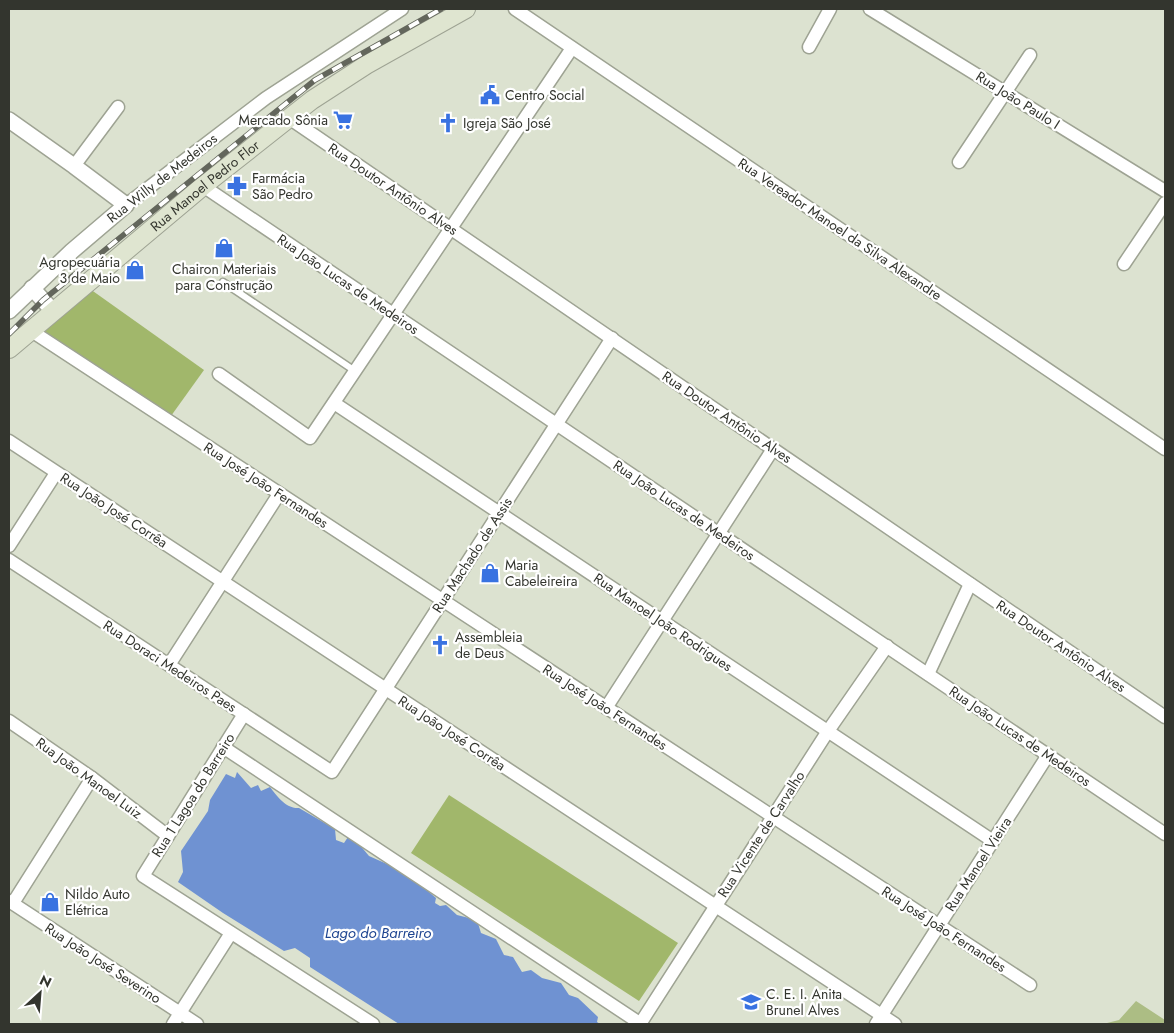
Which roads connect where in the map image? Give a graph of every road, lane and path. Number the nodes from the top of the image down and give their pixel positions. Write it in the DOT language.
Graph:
graph roads {
  1 [pos="402,9"];
  2 [pos="466,9"];
  3 [pos="515,9"];
  4 [pos="830,9"];
  5 [pos="870,9"];
  6 [pos="809,46"];
  7 [pos="572,48"];
  8 [pos="1030,55"];
  9 [pos="1005,92"];
  10 [pos="118,107"];
  11 [pos="289,118"];
  12 [pos="9,120"];
  13 [pos="959,162"];
  14 [pos="74,166"];
  15 [pos="204,186"];
  16 [pos="1165,191"];
  17 [pos="1165,203"];
  18 [pos="126,205"];
  19 [pos="451,228"];
  20 [pos="1124,264"];
  21 [pos="223,282"];
  22 [pos="32,288"];
  23 [pos="53,311"];
  24 [pos="9,312"];
  25 [pos="393,314"];
  26 [pos="30,330"];
  27 [pos="612,338"];
  28 [pos="9,349"];
  29 [pos="355,371"];
  30 [pos="219,374"];
  31 [pos="334,403"];
  32 [pos="556,424"];
  33 [pos="9,441"];
  34 [pos="773,448"];
  35 [pos="1165,449"];
  36 [pos="56,473"];
  37 [pos="280,494"];
  38 [pos="499,513"];
  39 [pos="718,533"];
  40 [pos="9,546"];
  41 [pos="9,560"];
  42 [pos="223,582"];
  43 [pos="970,584"];
  44 [pos="442,601"];
  45 [pos="662,621"];
  46 [pos="887,646"];
  47 [pos="169,665"];
  48 [pos="928,674"];
  49 [pos="385,689"];
  50 [pos="606,708"];
  51 [pos="244,714"];
  52 [pos="1165,717"];
  53 [pos="9,721"];
  54 [pos="828,731"];
  55 [pos="223,747"];
  56 [pos="1048,755"];
  57 [pos="332,772"];
  58 [pos="92,778"];
  59 [pos="772,817"];
  60 [pos="1165,834"];
  61 [pos="168,836"];
  62 [pos="993,841"];
  63 [pos="11,902"];
  64 [pos="715,906"];
  65 [pos="939,926"];
  66 [pos="231,933"];
  67 [pos="1030,985"];
  68 [pos="180,1013"];
  69 [pos="879,1020"];
  70 [pos="173,1024"];
  71 [pos="197,1024"];
  72 [pos="373,1024"];
  73 [pos="641,1024"];
  74 [pos="895,1024"];
  1 -- 18 [label="street, Rua Willy de Medeiros"];
  2 -- 11 [label="main road, Rua Manoel Pedro Flor"];
  3 -- 7 [label="street, Rua Vereador Manoel da Silva Alexandre"];
  4 -- 6 [label="street"];
  5 -- 9 [label="street, Rua João Paulo I"];
  7 -- 19 [label="street"];
  7 -- 35 [label="street, Rua Vereador Manoel da Silva Alexandre"];
  8 -- 9 [label="street"];
  9 -- 13 [label="street"];
  9 -- 16 [label="street, Rua João Paulo I"];
  10 -- 14 [label="street"];
  11 -- 15 [label="main road, Rua Manoel Pedro Flor"];
  11 -- 19 [label="street, Rua Doutor Antônio Alves"];
  12 -- 14 [label="street"];
  14 -- 18 [label="street"];
  15 -- 23 [label="main road, Rua Manoel Pedro Flor"];
  15 -- 25 [label="street, Rua João Lucas de Medeiros"];
  17 -- 20 [label="street"];
  18 -- 22 [label="street, Rua Willy de Medeiros"];
  19 -- 25 [label="street"];
  19 -- 27 [label="street, Rua Doutor Antônio Alves"];
  21 -- 29 [label="lane"];
  22 -- 23 [label="street"];
  22 -- 24 [label="street, Rua Willy de Medeiros"];
  23 -- 26 [label="main road, Rua Manoel Pedro Flor"];
  25 -- 29 [label="street"];
  25 -- 32 [label="street, Rua João Lucas de Medeiros"];
  26 -- 28 [label="main road, Rua Manoel Pedro Flor"];
  26 -- 37 [label="street, Rua José João Fernandes"];
  27 -- 32 [label="street, Rua Machado de Assis"];
  27 -- 34 [label="street, Rua Doutor Antônio Alves"];
  29 -- 31 [label="street"];
  30 -- 31 [label="street"];
  31 -- 38 [label="street, Rua Manoel João Rodrigues"];
  32 -- 38 [label="street, Rua Machado de Assis"];
  32 -- 39 [label="street, Rua João Lucas de Medeiros"];
  33 -- 36 [label="street, Rua João José Corrêa"];
  34 -- 39 [label="street"];
  34 -- 43 [label="street, Rua Doutor Antônio Alves"];
  36 -- 40 [label="street"];
  36 -- 42 [label="street, Rua João José Corrêa"];
  37 -- 42 [label="street"];
  37 -- 44 [label="street, Rua José João Fernandes"];
  38 -- 44 [label="street, Rua Machado de Assis"];
  38 -- 45 [label="street, Rua Manoel João Rodrigues"];
  39 -- 45 [label="street"];
  39 -- 46 [label="street, Rua João Lucas de Medeiros"];
  41 -- 47 [label="street, Rua Doraci Medeiros Paes"];
  42 -- 47 [label="street"];
  42 -- 49 [label="street, Rua João José Corrêa"];
  43 -- 48 [label="street"];
  43 -- 52 [label="street, Rua Doutor Antônio Alves"];
  44 -- 49 [label="street, Rua Machado de Assis"];
  44 -- 50 [label="street, Rua José João Fernandes"];
  45 -- 50 [label="street"];
  45 -- 54 [label="street, Rua Manoel João Rodrigues"];
  46 -- 48 [label="street, Rua João Lucas de Medeiros"];
  46 -- 54 [label="street, Rua Vicente de Carvalho"];
  47 -- 51 [label="street, Rua Doraci Medeiros Paes"];
  48 -- 56 [label="street, Rua João Lucas de Medeiros"];
  49 -- 57 [label="street, Rua Machado de Assis"];
  49 -- 64 [label="street, Rua João José Corrêa"];
  50 -- 59 [label="street, Rua José João Fernandes"];
  51 -- 55 [label="street, Rua 1 Lagoa do Barreiro"];
  51 -- 57 [label="street, Rua Doraci Medeiros Paes"];
  53 -- 58 [label="street, Rua João Manoel Luiz"];
  54 -- 59 [label="street, Rua Vicente de Carvalho"];
  54 -- 62 [label="street, Rua Manoel João Rodrigues"];
  55 -- 61 [label="street, Rua 1 Lagoa do Barreiro"];
  55 -- 73 [label="street"];
  56 -- 60 [label="street, Rua João Lucas de Medeiros"];
  56 -- 62 [label="street, Rua Manoel Vieira"];
  58 -- 61 [label="street, Rua João Manoel Luiz"];
  58 -- 63 [label="street"];
  59 -- 64 [label="street, Rua Vicente de Carvalho"];
  59 -- 65 [label="street, Rua José João Fernandes"];
  61 -- 66 [label="street, Rua 1 Lagoa do Barreiro"];
  62 -- 65 [label="street, Rua Manoel Vieira"];
  63 -- 68 [label="street, Rua João José Severino"];
  64 -- 69 [label="street, Rua João José Corrêa"];
  64 -- 73 [label="street, Rua Vicente de Carvalho"];
  65 -- 67 [label="street, Rua José João Fernandes"];
  65 -- 69 [label="street, Rua Manoel Vieira"];
  66 -- 68 [label="street"];
  66 -- 72 [label="street"];
  68 -- 70 [label="street"];
  68 -- 71 [label="street, Rua João José Severino"];
  69 -- 74 [label="street, Rua João José Corrêa"];
}
